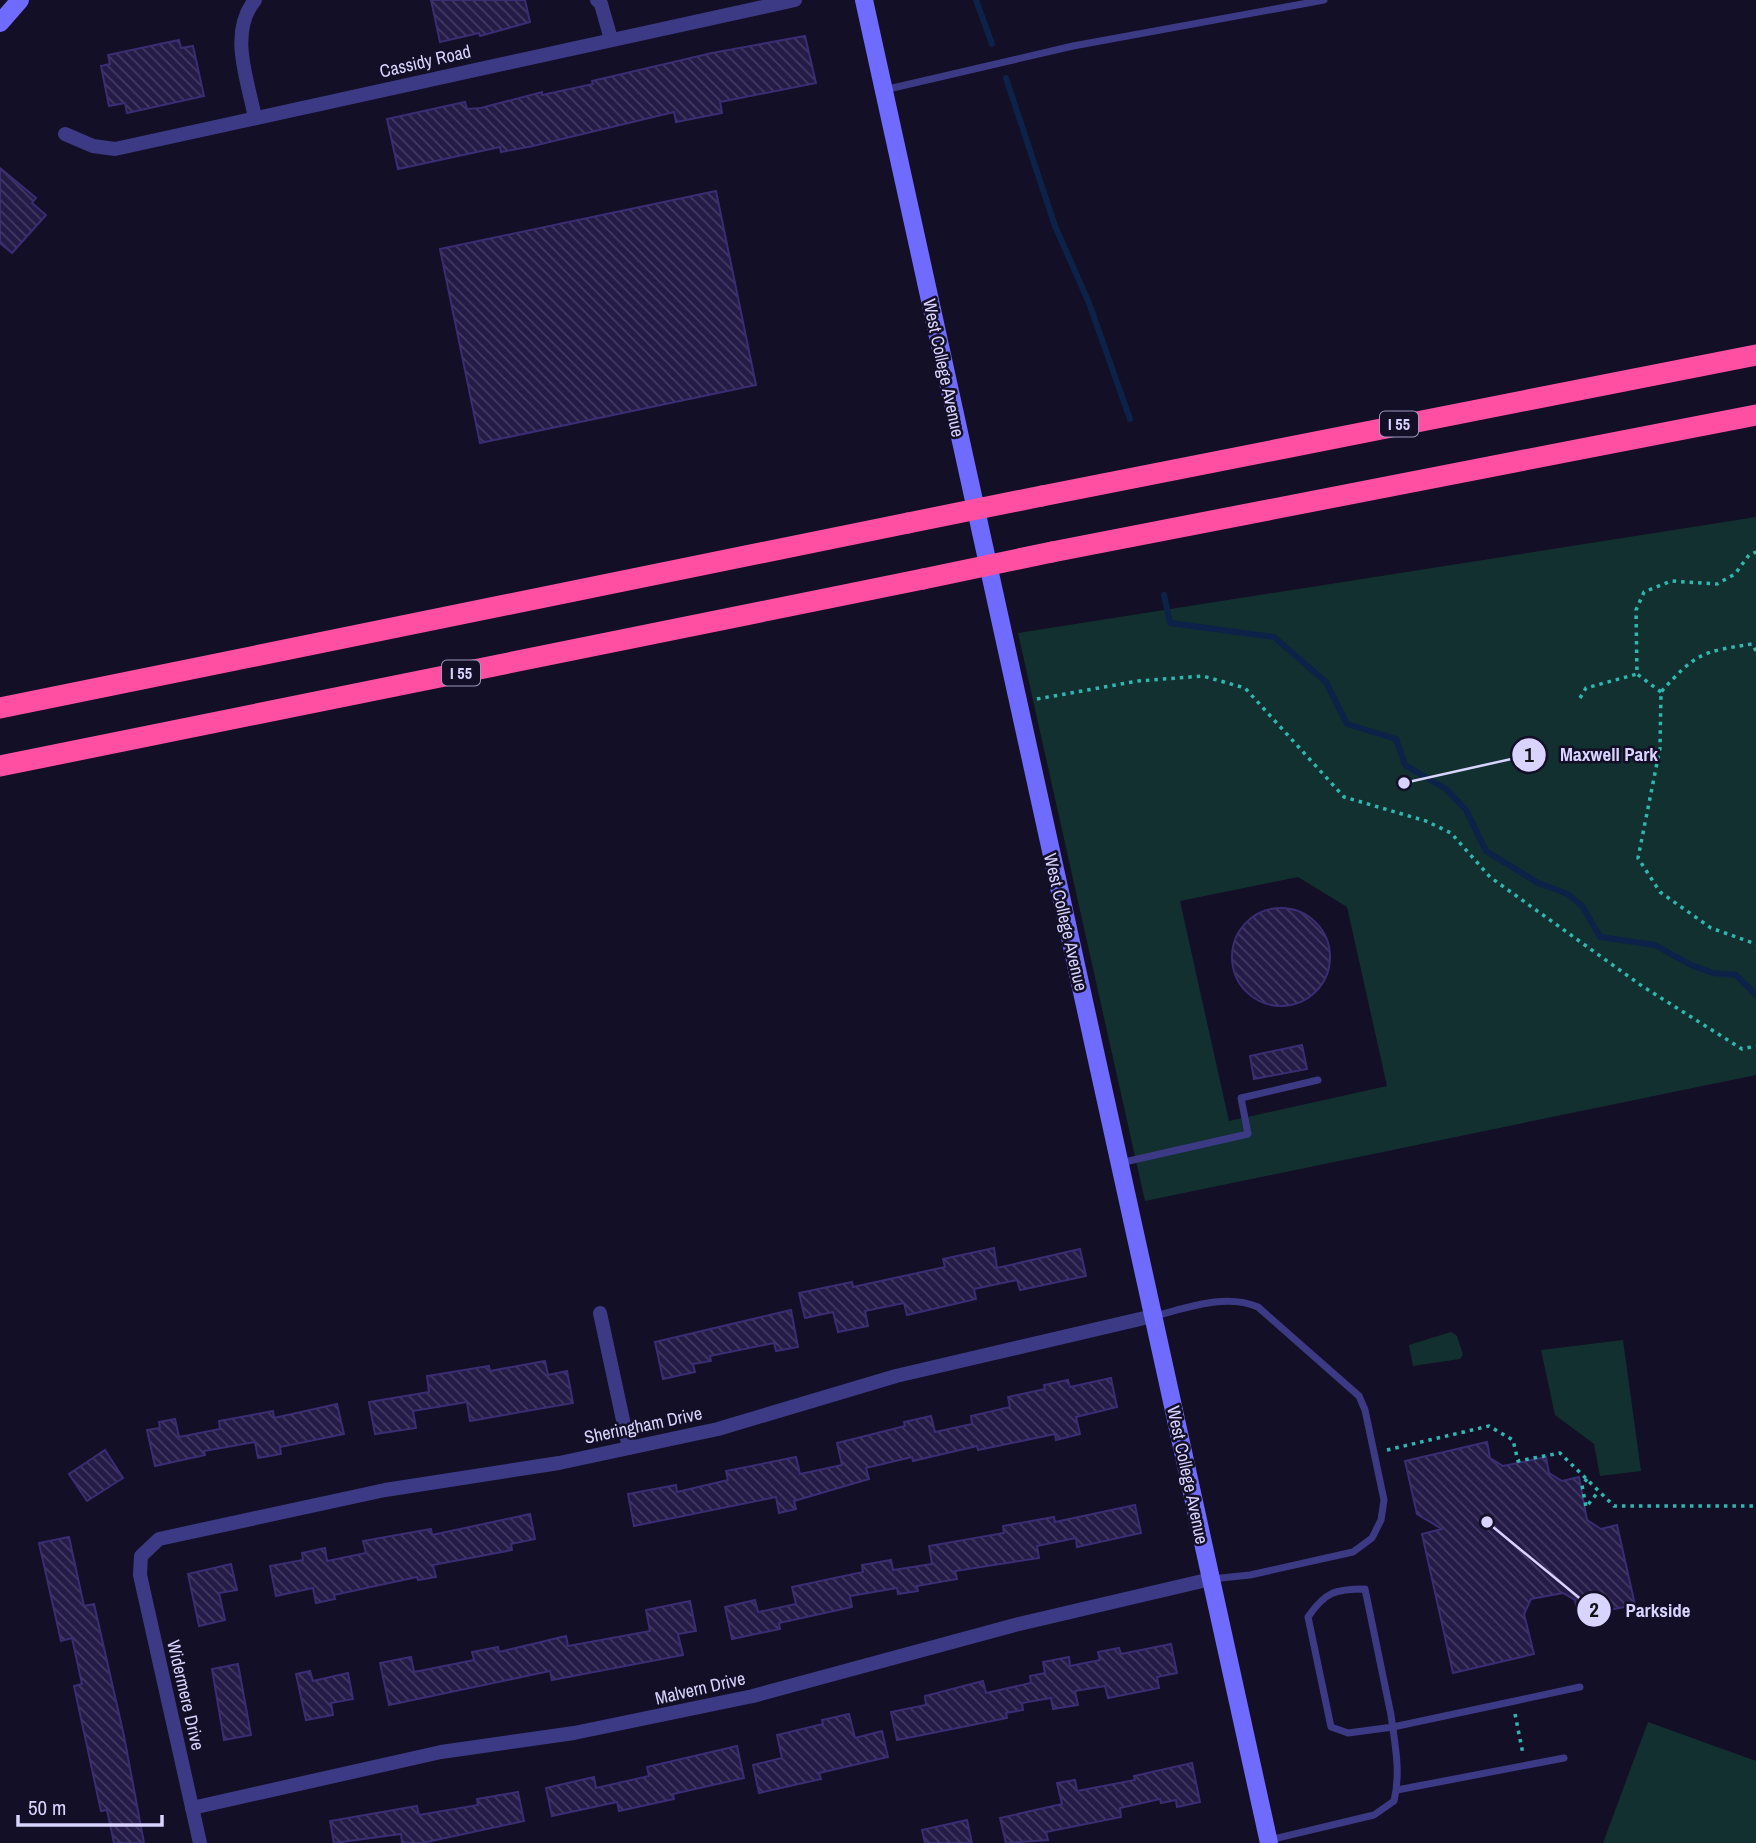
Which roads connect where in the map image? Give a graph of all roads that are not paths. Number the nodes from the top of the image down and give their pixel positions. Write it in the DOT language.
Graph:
graph roads {
  1 [pos="20,0"];
  2 [pos="255,0"];
  3 [pos="597,0"];
  4 [pos="795,0"];
  5 [pos="864,0"];
  6 [pos="1324,0"];
  7 [pos="0,23"];
  8 [pos="611,39"];
  9 [pos="883,90"];
  10 [pos="255,118"];
  11 [pos="65,134"];
  12 [pos="1756,355"];
  13 [pos="1756,415"];
  14 [pos="0,708"];
  15 [pos="0,766"];
  16 [pos="1318,1080"];
  17 [pos="1120,1163"];
  18 [pos="600,1313"];
  19 [pos="1153,1316"];
  20 [pos="629,1448"];
  21 [pos="141,1556"];
  22 [pos="1211,1579"];
  23 [pos="1580,1687"];
  24 [pos="1393,1727"];
  25 [pos="1564,1758"];
  26 [pos="1397,1790"];
  27 [pos="192,1808"];
  28 [pos="1265,1842"];
  29 [pos="200,1843"];
  1 -- 7 [label="main road"];
  2 -- 10 [label="street"];
  3 -- 8 [label="street"];
  4 -- 8 [label="street, Cassidy Road"];
  5 -- 9 [label="main road, West College Avenue"];
  6 -- 9 [label="lane"];
  8 -- 10 [label="street, Cassidy Road"];
  9 -- 17 [label="main road, West College Avenue"];
  10 -- 11 [label="street, Cassidy Road"];
  12 -- 14 [label="highway, I 55, bridge"];
  13 -- 15 [label="highway, I 55, bridge"];
  16 -- 17 [label="lane"];
  17 -- 19 [label="main road, West College Avenue"];
  18 -- 20 [label="street"];
  19 -- 20 [label="street, Sheringham Drive"];
  19 -- 22 [label="main road, West College Avenue"];
  19 -- 22 [label="lane"];
  20 -- 21 [label="street, Sheringham Drive"];
  21 -- 27 [label="street, Widermere Drive"];
  22 -- 27 [label="street, Malvern Drive"];
  22 -- 28 [label="main road, West College Avenue"];
  23 -- 24 [label="lane"];
  24 -- 24 [label="lane"];
  24 -- 26 [label="lane"];
  25 -- 26 [label="lane"];
  26 -- 28 [label="lane"];
  27 -- 29 [label="street, Widermere Drive"];
}
